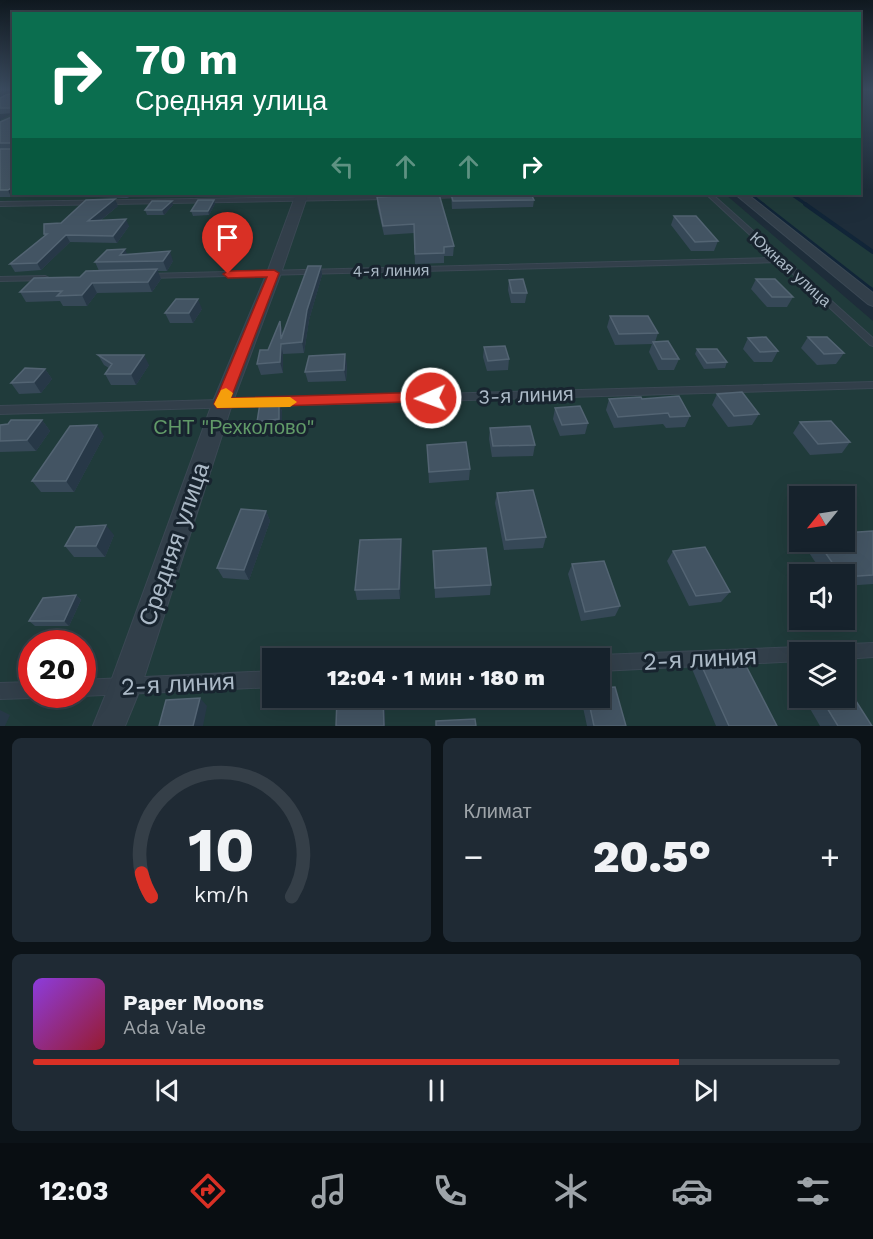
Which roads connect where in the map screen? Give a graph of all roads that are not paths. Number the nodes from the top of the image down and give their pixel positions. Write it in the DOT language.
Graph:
graph roads {
  1 [pos="473,195"];
  2 [pos="710,195"];
  3 [pos="742,195"];
  4 [pos="301,196"];
  5 [pos="415,196"];
  6 [pos="392,197"];
  7 [pos="0,204"];
  8 [pos="782,260"];
  9 [pos="274,273"];
  10 [pos="143,276"];
  11 [pos="60,278"];
  12 [pos="0,279"];
  13 [pos="873,301"];
  14 [pos="873,343"];
  15 [pos="873,385"];
  16 [pos="222,404"];
  17 [pos="0,410"];
  18 [pos="873,650"];
  19 [pos="855,651"];
  20 [pos="789,654"];
  21 [pos="610,663"];
  22 [pos="262,680"];
  23 [pos="125,687"];
  24 [pos="96,688"];
  25 [pos="18,690"];
  26 [pos="0,691"];
  27 [pos="109,726"];
  1 -- 5 [label="lane"];
  2 -- 8 [label="lane, Южная улица"];
  3 -- 13 [label="street"];
  4 -- 6 [label="lane"];
  4 -- 7 [label="lane"];
  4 -- 9 [label="street, Средняя улица"];
  8 -- 9 [label="lane, 4-я линия"];
  8 -- 14 [label="lane, Южная улица"];
  9 -- 10 [label="lane, 4-я линия"];
  9 -- 16 [label="street, Средняя улица"];
  11 -- 12 [label="lane"];
  15 -- 16 [label="lane, 3-я линия"];
  16 -- 17 [label="lane, 3-я линия"];
  16 -- 23 [label="street, Средняя улица"];
  18 -- 19 [label="lane"];
  20 -- 21 [label="lane, 2-я линия"];
  22 -- 23 [label="lane, 2-я линия"];
  23 -- 24 [label="lane, 2-я линия"];
  23 -- 27 [label="street, Средняя улица"];
  25 -- 26 [label="lane"];
}
